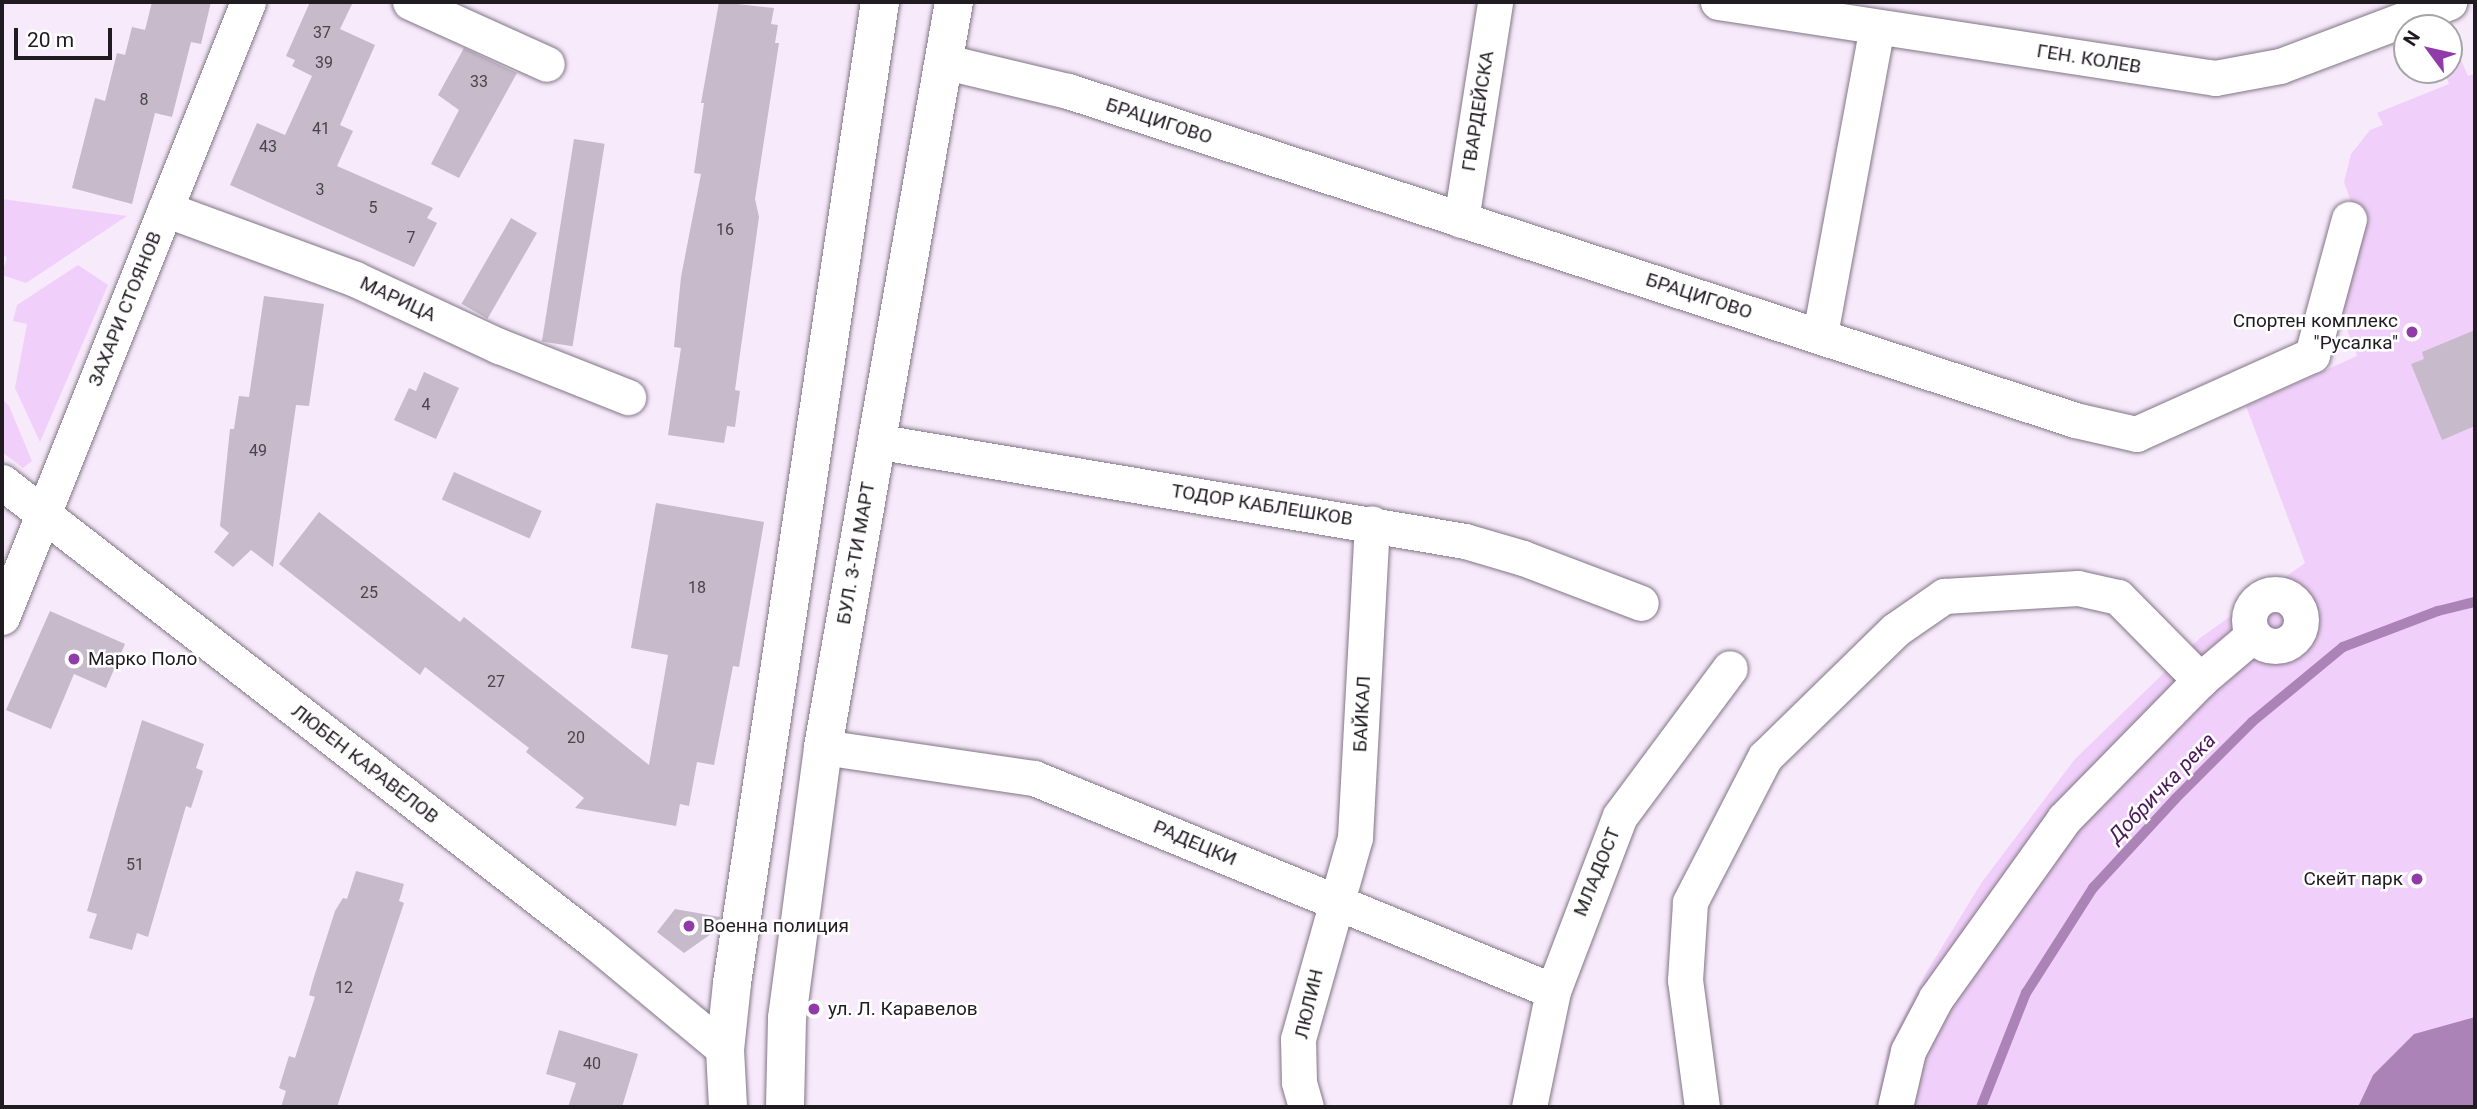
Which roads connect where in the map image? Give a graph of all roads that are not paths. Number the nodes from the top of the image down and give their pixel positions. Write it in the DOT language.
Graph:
graph roads {
  1 [pos="248,2"];
  2 [pos="411,2"];
  3 [pos="880,2"];
  4 [pos="954,2"];
  5 [pos="1495,2"];
  6 [pos="1717,2"];
  7 [pos="2449,2"];
  8 [pos="1877,27"];
  9 [pos="942,61"];
  10 [pos="547,64"];
  11 [pos="165,209"];
  12 [pos="2349,219"];
  13 [pos="1461,220"];
  14 [pos="1820,334"];
  15 [pos="628,397"];
  16 [pos="875,441"];
  17 [pos="2,482"];
  18 [pos="43,513"];
  19 [pos="1372,523"];
  20 [pos="1641,603"];
  21 [pos="2,617"];
  22 [pos="2253,635"];
  23 [pos="1730,668"];
  24 [pos="2200,680"];
  25 [pos="823,747"];
  26 [pos="1338,903"];
  27 [pos="1553,991"];
  28 [pos="725,1050"];
  29 [pos="788,1105"];
  30 [pos="728,1107"];
  31 [pos="1306,1107"];
  32 [pos="1529,1107"];
  33 [pos="1702,1107"];
  34 [pos="1895,1107"];
  1 -- 11 [label="street, ЗАХАРИ СТОЯНОВ"];
  2 -- 10 [label="street"];
  3 -- 28 [label="main road"];
  4 -- 9 [label="main road, БУЛ. 3-ТИ МАРТ"];
  5 -- 13 [label="street, ГВАРДЕЙСКА"];
  6 -- 8 [label="street, ГЕН. КОЛЕВ"];
  7 -- 8 [label="street, ГЕН. КОЛЕВ"];
  8 -- 14 [label="street"];
  9 -- 13 [label="street, БРАЦИГОВО"];
  9 -- 16 [label="main road, БУЛ. 3-ТИ МАРТ"];
  11 -- 15 [label="street, МАРИЦА"];
  11 -- 18 [label="street, ЗАХАРИ СТОЯНОВ"];
  12 -- 14 [label="street, БРАЦИГОВО"];
  13 -- 14 [label="street, БРАЦИГОВО"];
  16 -- 19 [label="street, ТОДОР КАБЛЕШКОВ"];
  16 -- 25 [label="main road, БУЛ. 3-ТИ МАРТ"];
  17 -- 18 [label="street, ЛЮБЕН КАРАВЕЛОВ"];
  18 -- 21 [label="street, ЗАХАРИ СТОЯНОВ"];
  18 -- 28 [label="street, ЛЮБЕН КАРАВЕЛОВ"];
  19 -- 20 [label="street, ТОДОР КАБЛЕШКОВ"];
  19 -- 26 [label="street, БАЙКАЛ"];
  22 -- 24 [label="street"];
  23 -- 27 [label="street, МЛАДОСТ"];
  24 -- 33 [label="street"];
  24 -- 34 [label="street"];
  25 -- 26 [label="street, РАДЕЦКИ"];
  25 -- 29 [label="main road, БУЛ. 3-ТИ МАРТ"];
  26 -- 27 [label="street, РАДЕЦКИ"];
  26 -- 31 [label="street, ЛЮЛИН"];
  27 -- 32 [label="street, МЛАДОСТ"];
  28 -- 30 [label="main road"];
}
